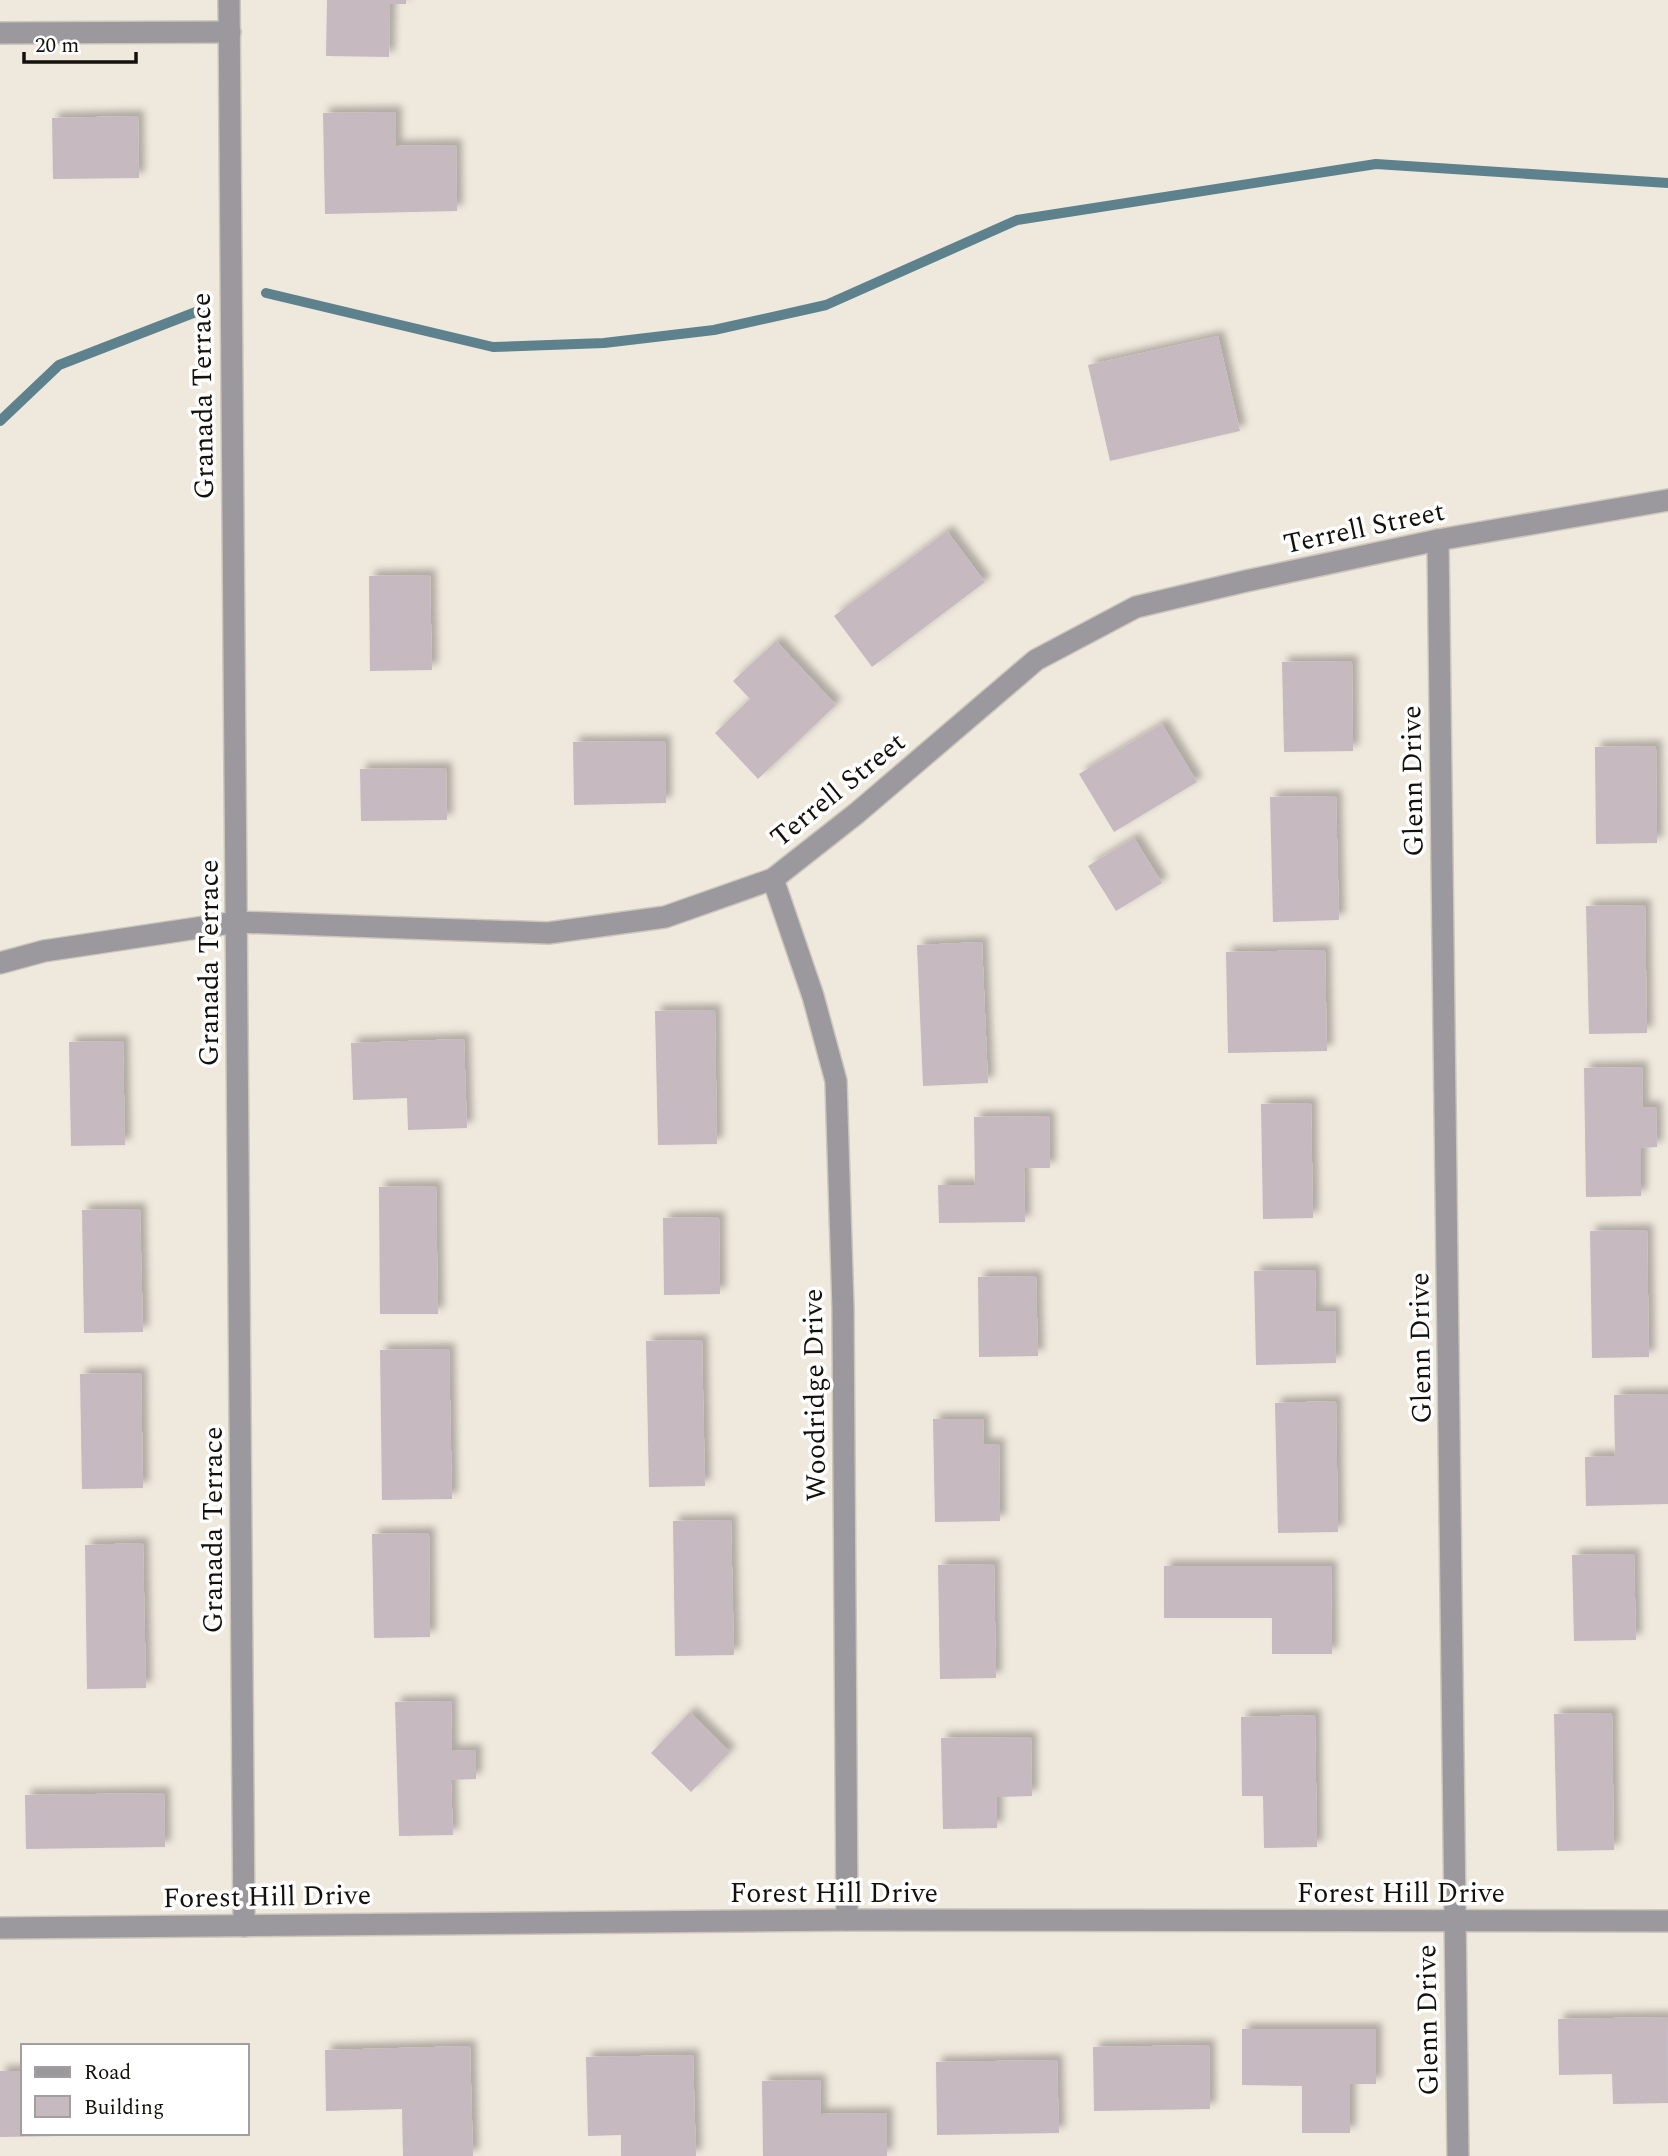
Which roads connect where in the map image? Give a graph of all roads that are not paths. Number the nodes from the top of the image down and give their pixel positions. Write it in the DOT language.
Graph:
graph roads {
  1 [pos="229,0"];
  2 [pos="230,32"];
  3 [pos="0,33"];
  4 [pos="1668,500"];
  5 [pos="1438,540"];
  6 [pos="773,879"];
  7 [pos="237,922"];
  8 [pos="0,963"];
  9 [pos="847,1920"];
  10 [pos="1454,1921"];
  11 [pos="1668,1922"];
  12 [pos="244,1926"];
  13 [pos="0,1928"];
  14 [pos="1458,2156"];
  1 -- 2 [label="street, Granada Terrace"];
  2 -- 3 [label="street"];
  2 -- 7 [label="street, Granada Terrace"];
  4 -- 5 [label="street, Terrell Street"];
  5 -- 6 [label="street, Terrell Street"];
  5 -- 10 [label="street, Glenn Drive"];
  6 -- 7 [label="street, Terrell Street"];
  6 -- 9 [label="street, Woodridge Drive"];
  7 -- 8 [label="street, Terrell Street"];
  7 -- 12 [label="street, Granada Terrace"];
  9 -- 10 [label="street, Forest Hill Drive"];
  9 -- 12 [label="street, Forest Hill Drive"];
  10 -- 11 [label="street, Forest Hill Drive"];
  10 -- 14 [label="street, Glenn Drive"];
  12 -- 13 [label="street, Forest Hill Drive"];
}
